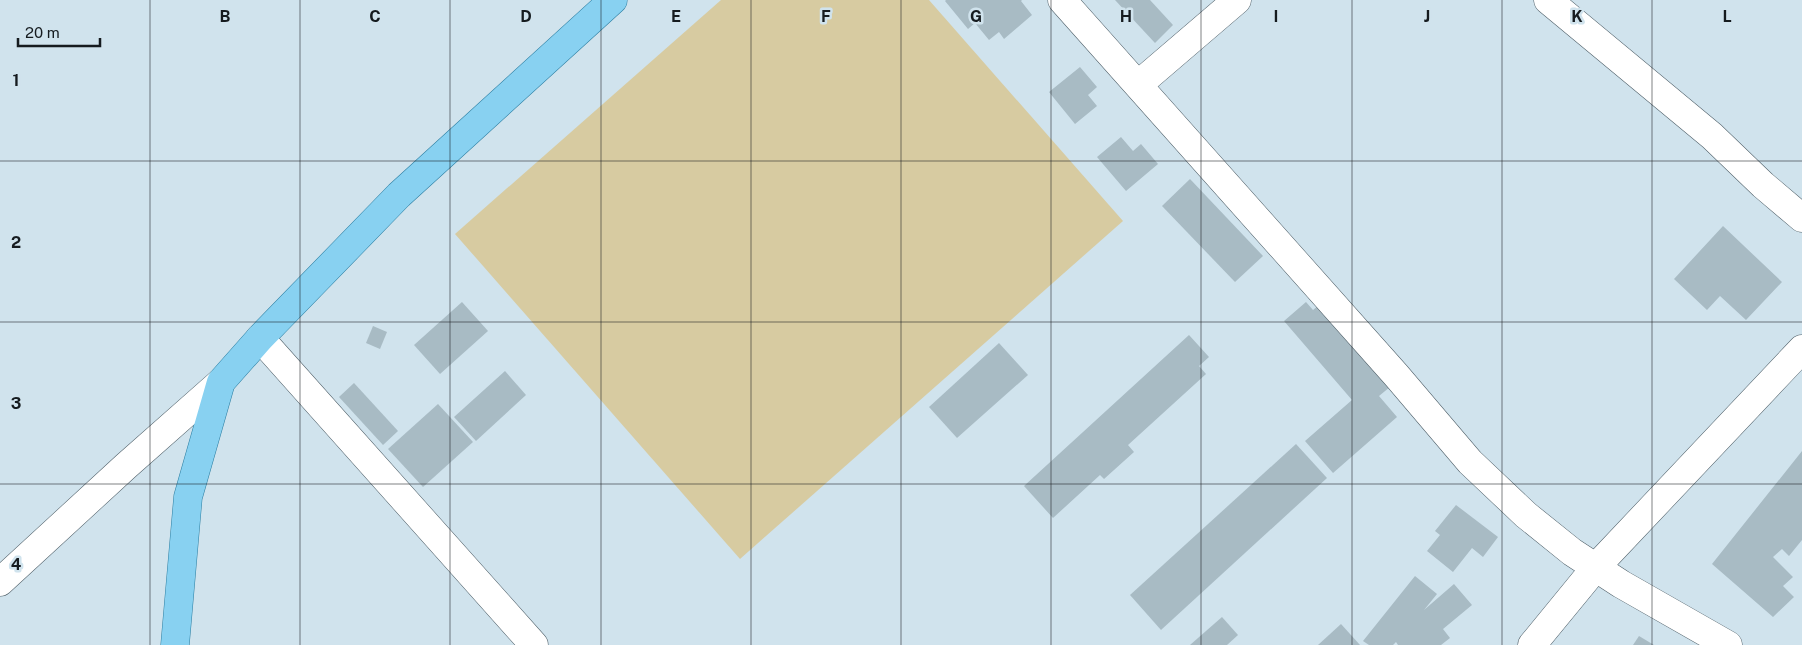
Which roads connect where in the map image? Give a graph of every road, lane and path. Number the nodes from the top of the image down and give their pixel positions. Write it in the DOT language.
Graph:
graph roads {
  1 [pos="613,0"];
  2 [pos="1062,0"];
  3 [pos="1237,0"];
  4 [pos="1548,0"];
  5 [pos="1139,84"];
  6 [pos="1802,218"];
  7 [pos="260,338"];
  8 [pos="1802,349"];
  9 [pos="221,382"];
  10 [pos="1596,567"];
  11 [pos="0,582"];
  12 [pos="175,645"];
  13 [pos="534,645"];
  14 [pos="1532,645"];
  15 [pos="1728,645"];
  1 -- 7 [label="main road"];
  2 -- 5 [label="street"];
  3 -- 5 [label="street"];
  4 -- 6 [label="street"];
  5 -- 10 [label="street"];
  7 -- 9 [label="main road"];
  7 -- 13 [label="street"];
  8 -- 10 [label="street"];
  9 -- 11 [label="street"];
  9 -- 12 [label="main road"];
  10 -- 14 [label="street"];
  10 -- 15 [label="street"];
}
